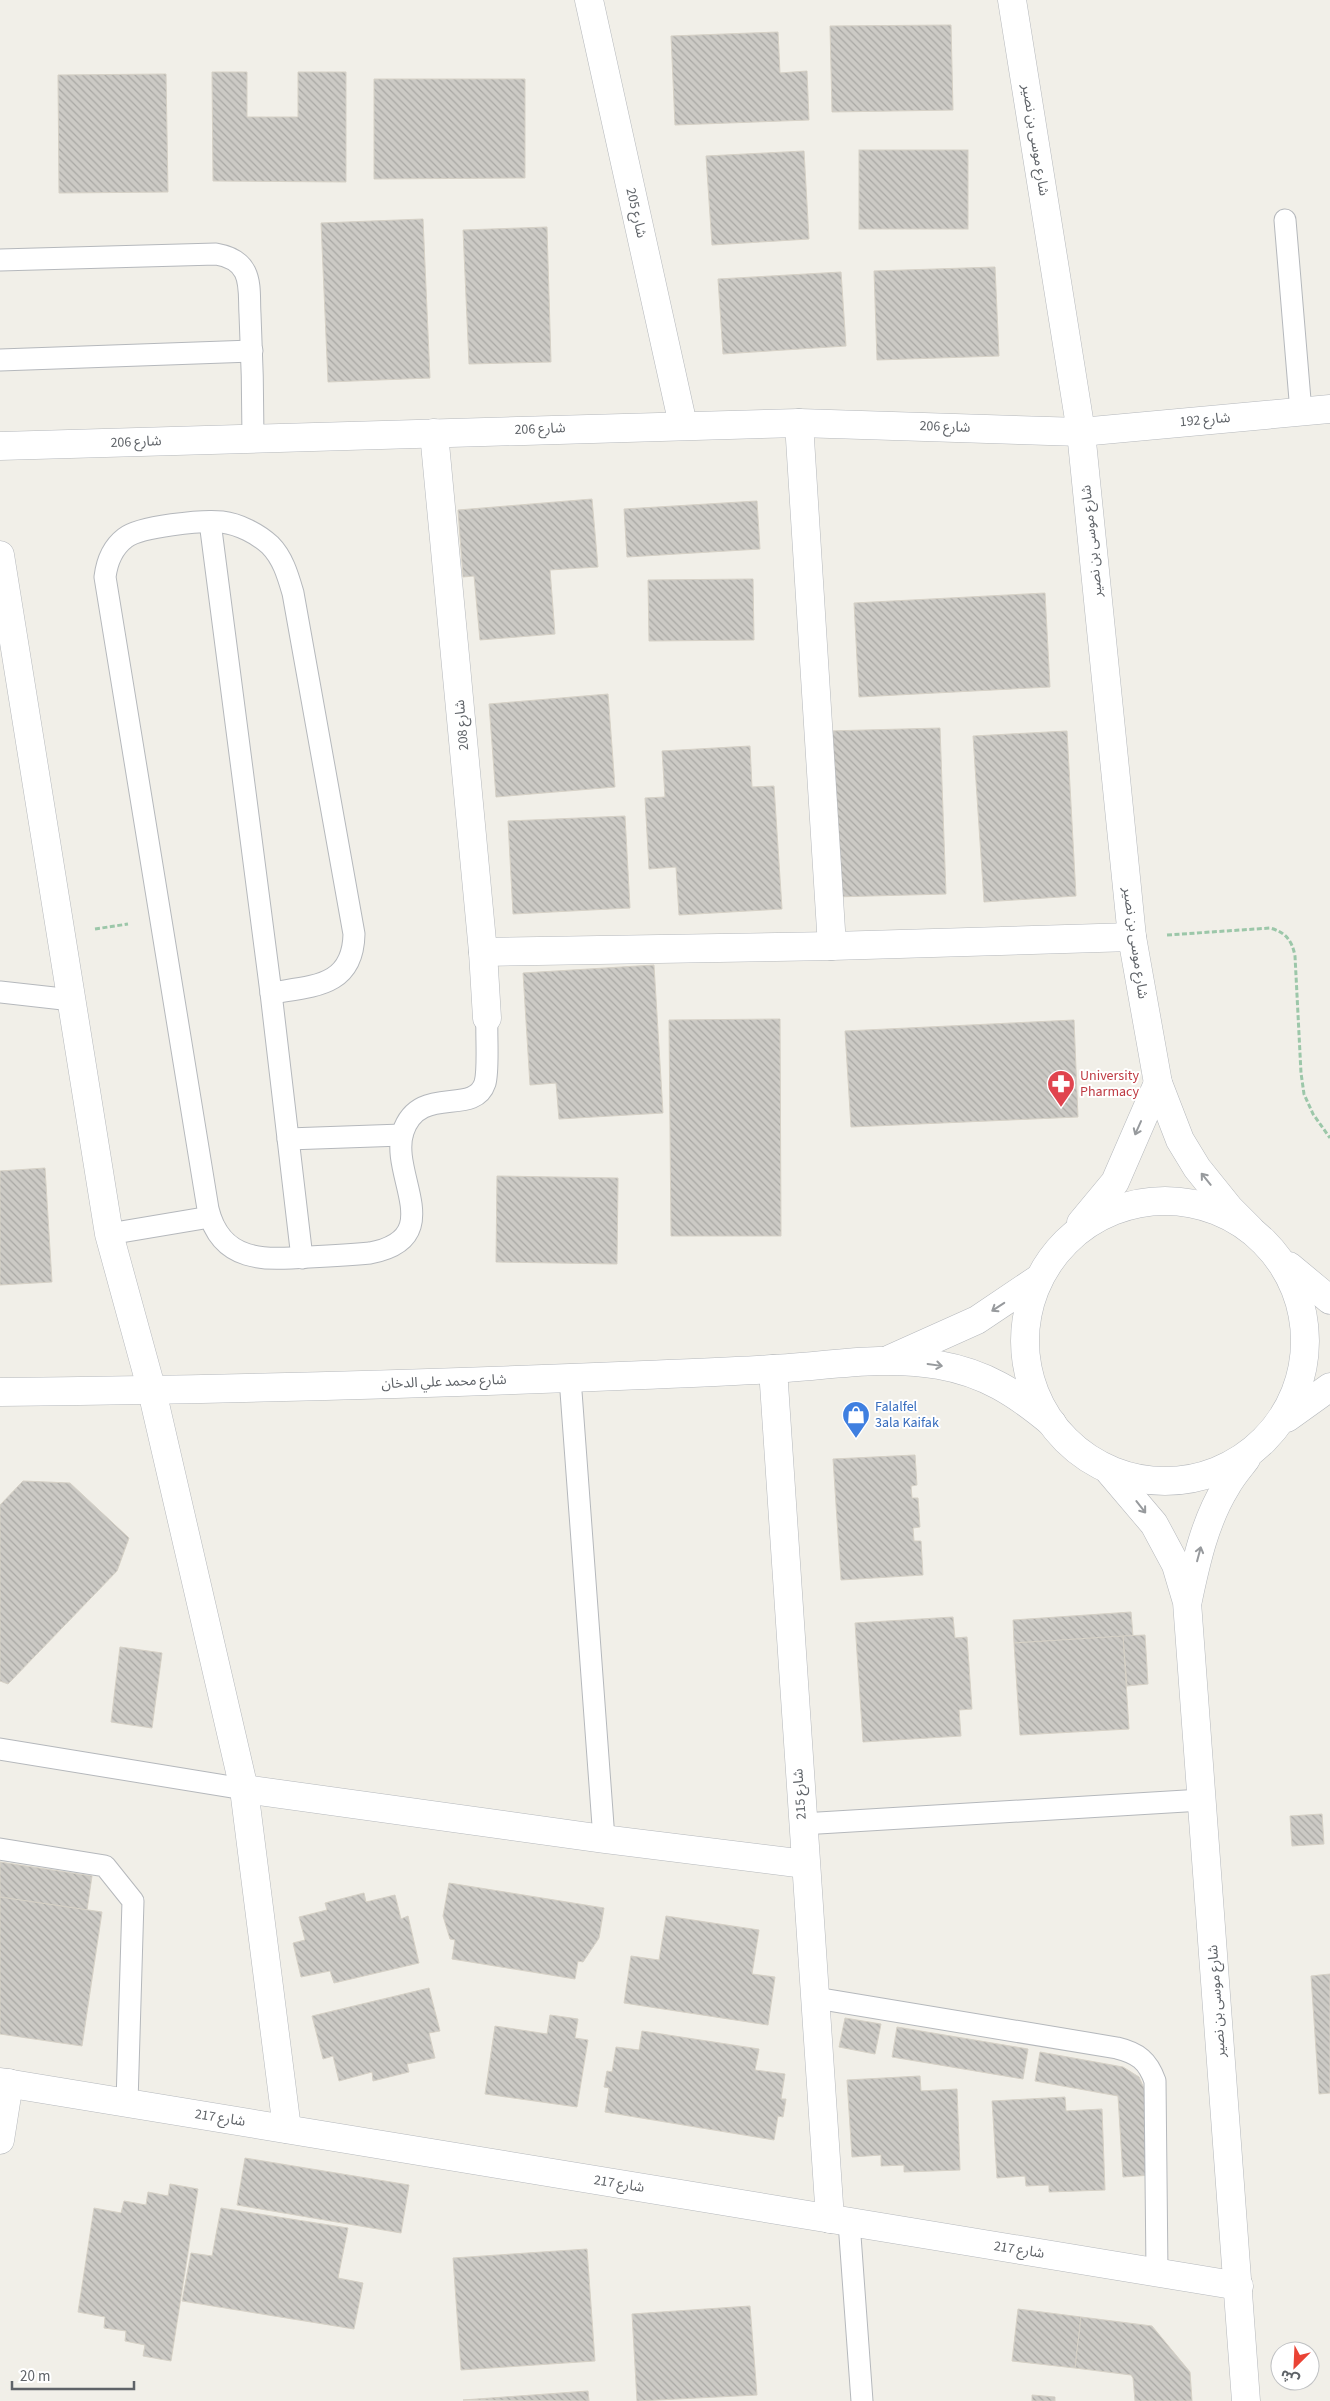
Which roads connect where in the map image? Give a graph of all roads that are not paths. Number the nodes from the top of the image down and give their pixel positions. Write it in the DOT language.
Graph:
graph roads {
  1 [pos="588,0"];
  2 [pos="1012,0"];
  3 [pos="1285,220"];
  4 [pos="0,260"];
  5 [pos="252,351"];
  6 [pos="0,360"];
  7 [pos="1330,409"];
  8 [pos="1301,412"];
  9 [pos="799,422"];
  10 [pos="683,425"];
  11 [pos="1081,432"];
  12 [pos="434,433"];
  13 [pos="253,438"];
  14 [pos="0,446"];
  15 [pos="210,522"];
  16 [pos="0,555"];
  17 [pos="1132,937"];
  18 [pos="832,946"];
  19 [pos="483,952"];
  20 [pos="0,992"];
  21 [pos="271,993"];
  22 [pos="72,1000"];
  23 [pos="487,1018"];
  24 [pos="1158,1083"];
  25 [pos="402,1135"];
  26 [pos="288,1139"];
  27 [pos="210,1217"];
  28 [pos="1250,1229"];
  29 [pos="110,1234"];
  30 [pos="1062,1245"];
  31 [pos="302,1258"];
  32 [pos="1279,1258"];
  33 [pos="1038,1279"];
  34 [pos="1330,1300"];
  35 [pos="887,1360"];
  36 [pos="773,1369"];
  37 [pos="570,1378"];
  38 [pos="1330,1386"];
  39 [pos="152,1391"];
  40 [pos="0,1392"];
  41 [pos="1052,1422"];
  42 [pos="1282,1422"];
  43 [pos="1247,1457"];
  44 [pos="1108,1471"];
  45 [pos="1188,1602"];
  46 [pos="0,1749"];
  47 [pos="244,1789"];
  48 [pos="1202,1800"];
  49 [pos="802,1824"];
  50 [pos="604,1839"];
  51 [pos="0,1849"];
  52 [pos="805,1864"];
  53 [pos="816,1998"];
  54 [pos="4,2082"];
  55 [pos="127,2103"];
  56 [pos="287,2130"];
  57 [pos="0,2140"];
  58 [pos="840,2221"];
  59 [pos="1157,2272"];
  60 [pos="1239,2286"];
  61 [pos="862,2401"];
  62 [pos="1246,2401"];
  1 -- 10 [label="street, شارع 205"];
  2 -- 11 [label="street, شارع موسى بن نصير"];
  3 -- 8 [label="lane"];
  4 -- 5 [label="lane"];
  5 -- 6 [label="lane"];
  5 -- 13 [label="lane"];
  7 -- 8 [label="street, شارع 192"];
  8 -- 11 [label="street, شارع 192"];
  9 -- 10 [label="street, شارع 206"];
  9 -- 11 [label="street, شارع 206"];
  9 -- 18 [label="street"];
  10 -- 12 [label="street, شارع 206"];
  11 -- 17 [label="street, شارع موسى بن نصير"];
  12 -- 13 [label="street, شارع 206"];
  12 -- 19 [label="street, شارع 208"];
  13 -- 14 [label="street, شارع 206"];
  15 -- 21 [label="lane"];
  15 -- 21 [label="lane"];
  15 -- 27 [label="lane"];
  16 -- 22 [label="street"];
  17 -- 18 [label="street"];
  17 -- 24 [label="street, شارع موسى بن نصير"];
  18 -- 19 [label="street"];
  19 -- 23 [label="street, شارع 208"];
  20 -- 22 [label="lane"];
  21 -- 26 [label="lane"];
  22 -- 29 [label="street"];
  23 -- 25 [label="lane"];
  28 -- 24 [label="street, شارع موسى بن نصير, one-way"];
  24 -- 30 [label="street, one-way"];
  25 -- 26 [label="lane"];
  25 -- 31 [label="lane"];
  26 -- 31 [label="lane"];
  27 -- 29 [label="lane"];
  27 -- 31 [label="lane"];
  28 -- 30 [label="street"];
  28 -- 32 [label="street, شارع موسى بن نصير"];
  29 -- 39 [label="street"];
  30 -- 33 [label="street"];
  32 -- 34 [label="street"];
  32 -- 42 [label="street"];
  33 -- 35 [label="street, شارع محمد علي الدخان, one-way"];
  33 -- 41 [label="street"];
  35 -- 36 [label="street, شارع محمد علي الدخان"];
  35 -- 41 [label="street, شارع محمد علي الدخان, one-way"];
  36 -- 37 [label="street, شارع محمد علي الدخان"];
  36 -- 49 [label="street, شارع 215"];
  37 -- 39 [label="street, شارع محمد علي الدخان"];
  37 -- 50 [label="lane"];
  38 -- 42 [label="street"];
  39 -- 40 [label="street, شارع محمد علي الدخان"];
  39 -- 47 [label="street"];
  41 -- 44 [label="street"];
  42 -- 43 [label="street"];
  43 -- 44 [label="street"];
  45 -- 43 [label="street, شارع موسى بن نصير, one-way"];
  44 -- 45 [label="street, شارع موسى بن نصير, one-way"];
  45 -- 48 [label="street, شارع موسى بن نصير"];
  46 -- 47 [label="lane"];
  47 -- 50 [label="street"];
  47 -- 56 [label="street"];
  48 -- 49 [label="lane"];
  48 -- 60 [label="street, شارع موسى بن نصير"];
  49 -- 52 [label="street, شارع 215"];
  50 -- 52 [label="street"];
  51 -- 55 [label="lane"];
  52 -- 53 [label="street, شارع 215"];
  53 -- 58 [label="street, شارع 215"];
  53 -- 59 [label="lane"];
  54 -- 55 [label="street, شارع 217"];
  54 -- 57 [label="street"];
  55 -- 56 [label="street, شارع 217"];
  56 -- 58 [label="street, شارع 217"];
  58 -- 59 [label="street, شارع 217"];
  58 -- 61 [label="lane"];
  59 -- 60 [label="street, شارع 217"];
  60 -- 62 [label="street, شارع موسى بن نصير"];
}
